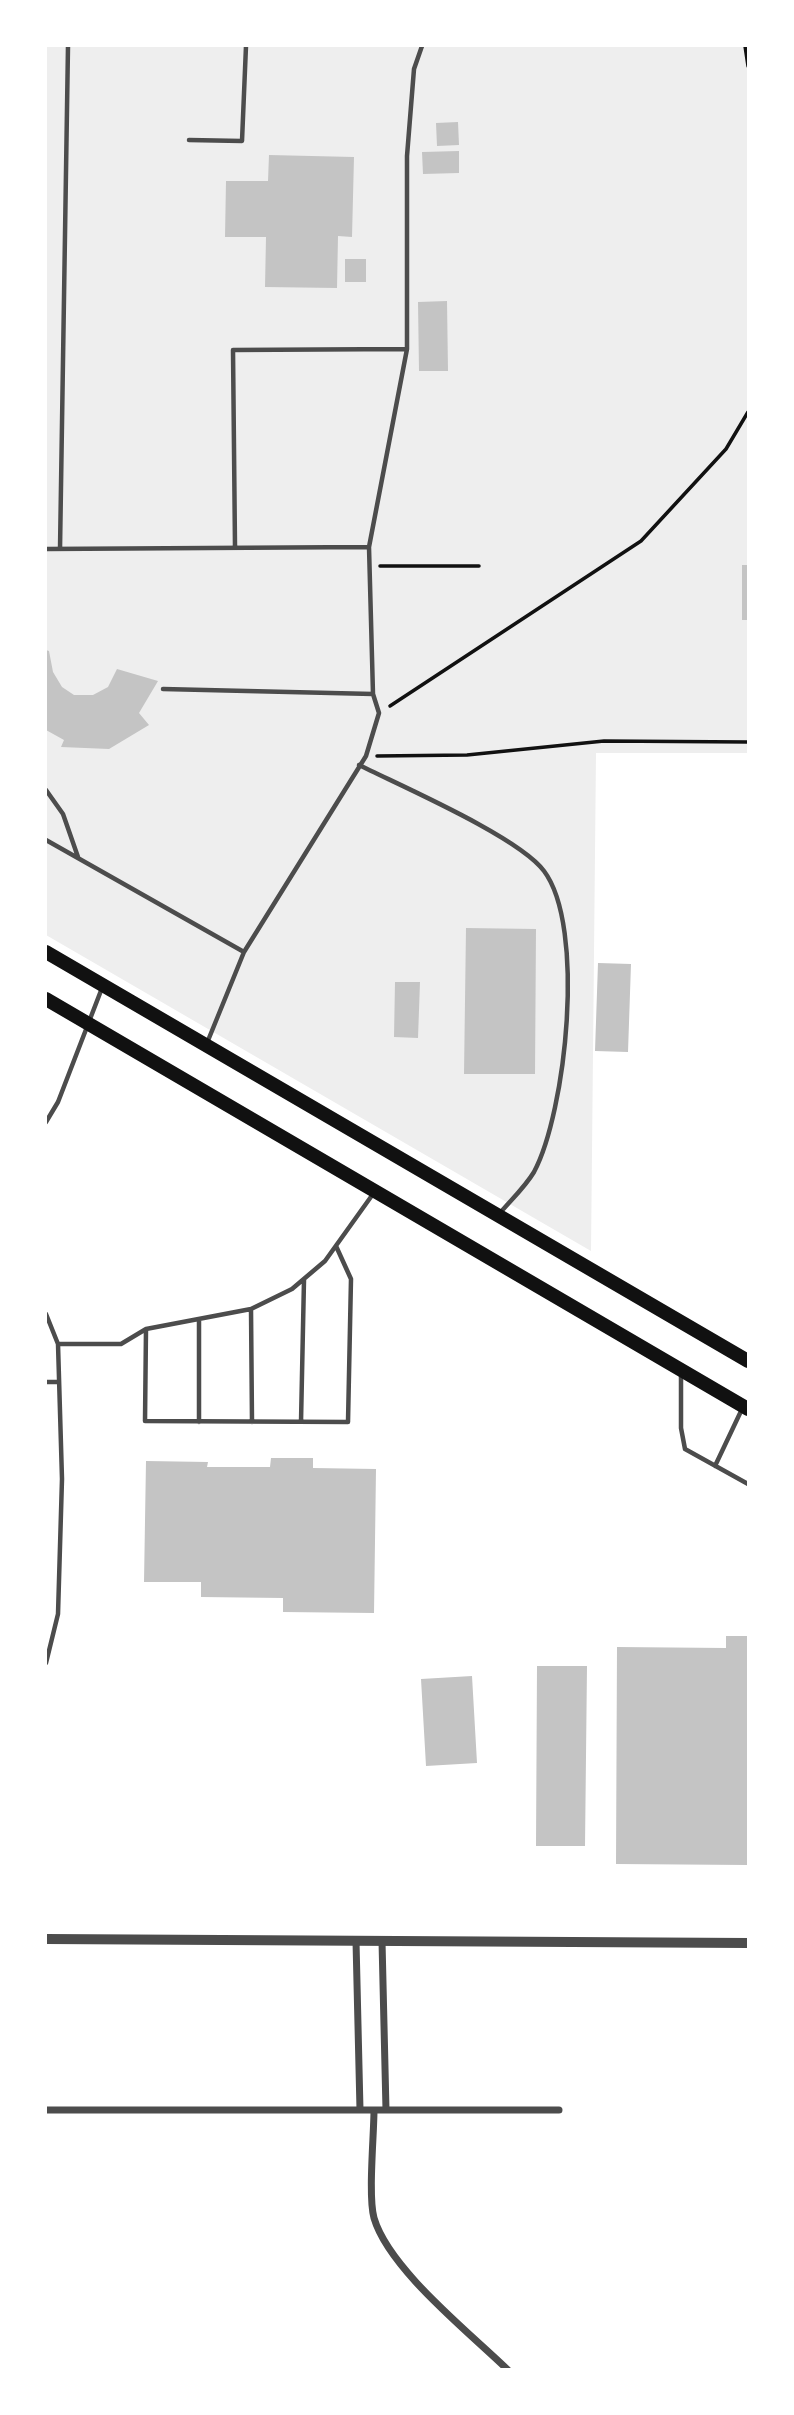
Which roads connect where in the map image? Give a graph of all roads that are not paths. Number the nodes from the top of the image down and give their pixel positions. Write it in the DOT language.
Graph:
graph roads {
  1 [pos="68,46"];
  2 [pos="246,46"];
  3 [pos="422,46"];
  4 [pos="188,140"];
  5 [pos="407,349"];
  6 [pos="235,547"];
  7 [pos="369,547"];
  8 [pos="46,549"];
  9 [pos="60,549"];
  10 [pos="163,689"];
  11 [pos="373,694"];
  12 [pos="359,765"];
  13 [pos="46,789"];
  14 [pos="46,840"];
  15 [pos="78,858"];
  16 [pos="46,952"];
  17 [pos="244,952"];
  18 [pos="102,987"];
  19 [pos="46,999"];
  20 [pos="89,1025"];
  21 [pos="207,1044"];
  22 [pos="46,1122"];
  23 [pos="375,1191"];
  24 [pos="499,1214"];
  25 [pos="336,1246"];
  26 [pos="304,1279"];
  27 [pos="251,1309"];
  28 [pos="46,1314"];
  29 [pos="199,1320"];
  30 [pos="146,1329"];
  31 [pos="58,1344"];
  32 [pos="748,1361"];
  33 [pos="681,1370"];
  34 [pos="46,1382"];
  35 [pos="59,1382"];
  36 [pos="746,1407"];
  37 [pos="199,1422"];
  38 [pos="252,1422"];
  39 [pos="301,1422"];
  40 [pos="715,1466"];
  41 [pos="748,1484"];
  42 [pos="46,1663"];
  43 [pos="46,1939"];
  44 [pos="356,1941"];
  45 [pos="382,1941"];
  46 [pos="748,1943"];
  47 [pos="46,2110"];
  48 [pos="360,2110"];
  49 [pos="374,2110"];
  50 [pos="386,2110"];
  51 [pos="559,2110"];
  52 [pos="508,2370"];
  1 -- 9 [label="lane"];
  2 -- 4 [label="lane"];
  3 -- 5 [label="lane"];
  5 -- 6 [label="lane"];
  5 -- 7 [label="lane"];
  6 -- 7 [label="lane"];
  6 -- 9 [label="lane"];
  7 -- 11 [label="lane"];
  8 -- 9 [label="lane"];
  10 -- 11 [label="lane"];
  11 -- 12 [label="lane"];
  12 -- 17 [label="lane"];
  12 -- 24 [label="lane"];
  13 -- 15 [label="lane"];
  14 -- 15 [label="lane"];
  15 -- 17 [label="lane"];
  16 -- 18 [label="main road"];
  17 -- 21 [label="lane"];
  18 -- 20 [label="lane"];
  18 -- 21 [label="main road"];
  19 -- 20 [label="main road"];
  20 -- 22 [label="lane"];
  20 -- 23 [label="main road"];
  21 -- 24 [label="main road"];
  23 -- 25 [label="lane"];
  23 -- 33 [label="main road"];
  24 -- 32 [label="main road"];
  25 -- 26 [label="lane"];
  25 -- 39 [label="lane"];
  26 -- 27 [label="lane"];
  26 -- 39 [label="lane"];
  27 -- 29 [label="lane"];
  27 -- 38 [label="lane"];
  28 -- 31 [label="lane"];
  29 -- 30 [label="lane"];
  29 -- 37 [label="lane"];
  30 -- 31 [label="lane"];
  30 -- 37 [label="lane"];
  31 -- 35 [label="lane"];
  33 -- 36 [label="main road"];
  33 -- 40 [label="lane"];
  34 -- 35 [label="lane"];
  35 -- 42 [label="lane"];
  36 -- 40 [label="lane"];
  37 -- 38 [label="lane"];
  38 -- 39 [label="lane"];
  40 -- 41 [label="lane"];
  43 -- 44 [label="street"];
  44 -- 45 [label="street"];
  44 -- 48 [label="street"];
  45 -- 46 [label="street"];
  45 -- 50 [label="street"];
  47 -- 48 [label="street"];
  48 -- 49 [label="street"];
  49 -- 50 [label="street"];
  49 -- 52 [label="street"];
  50 -- 51 [label="street"];
}
